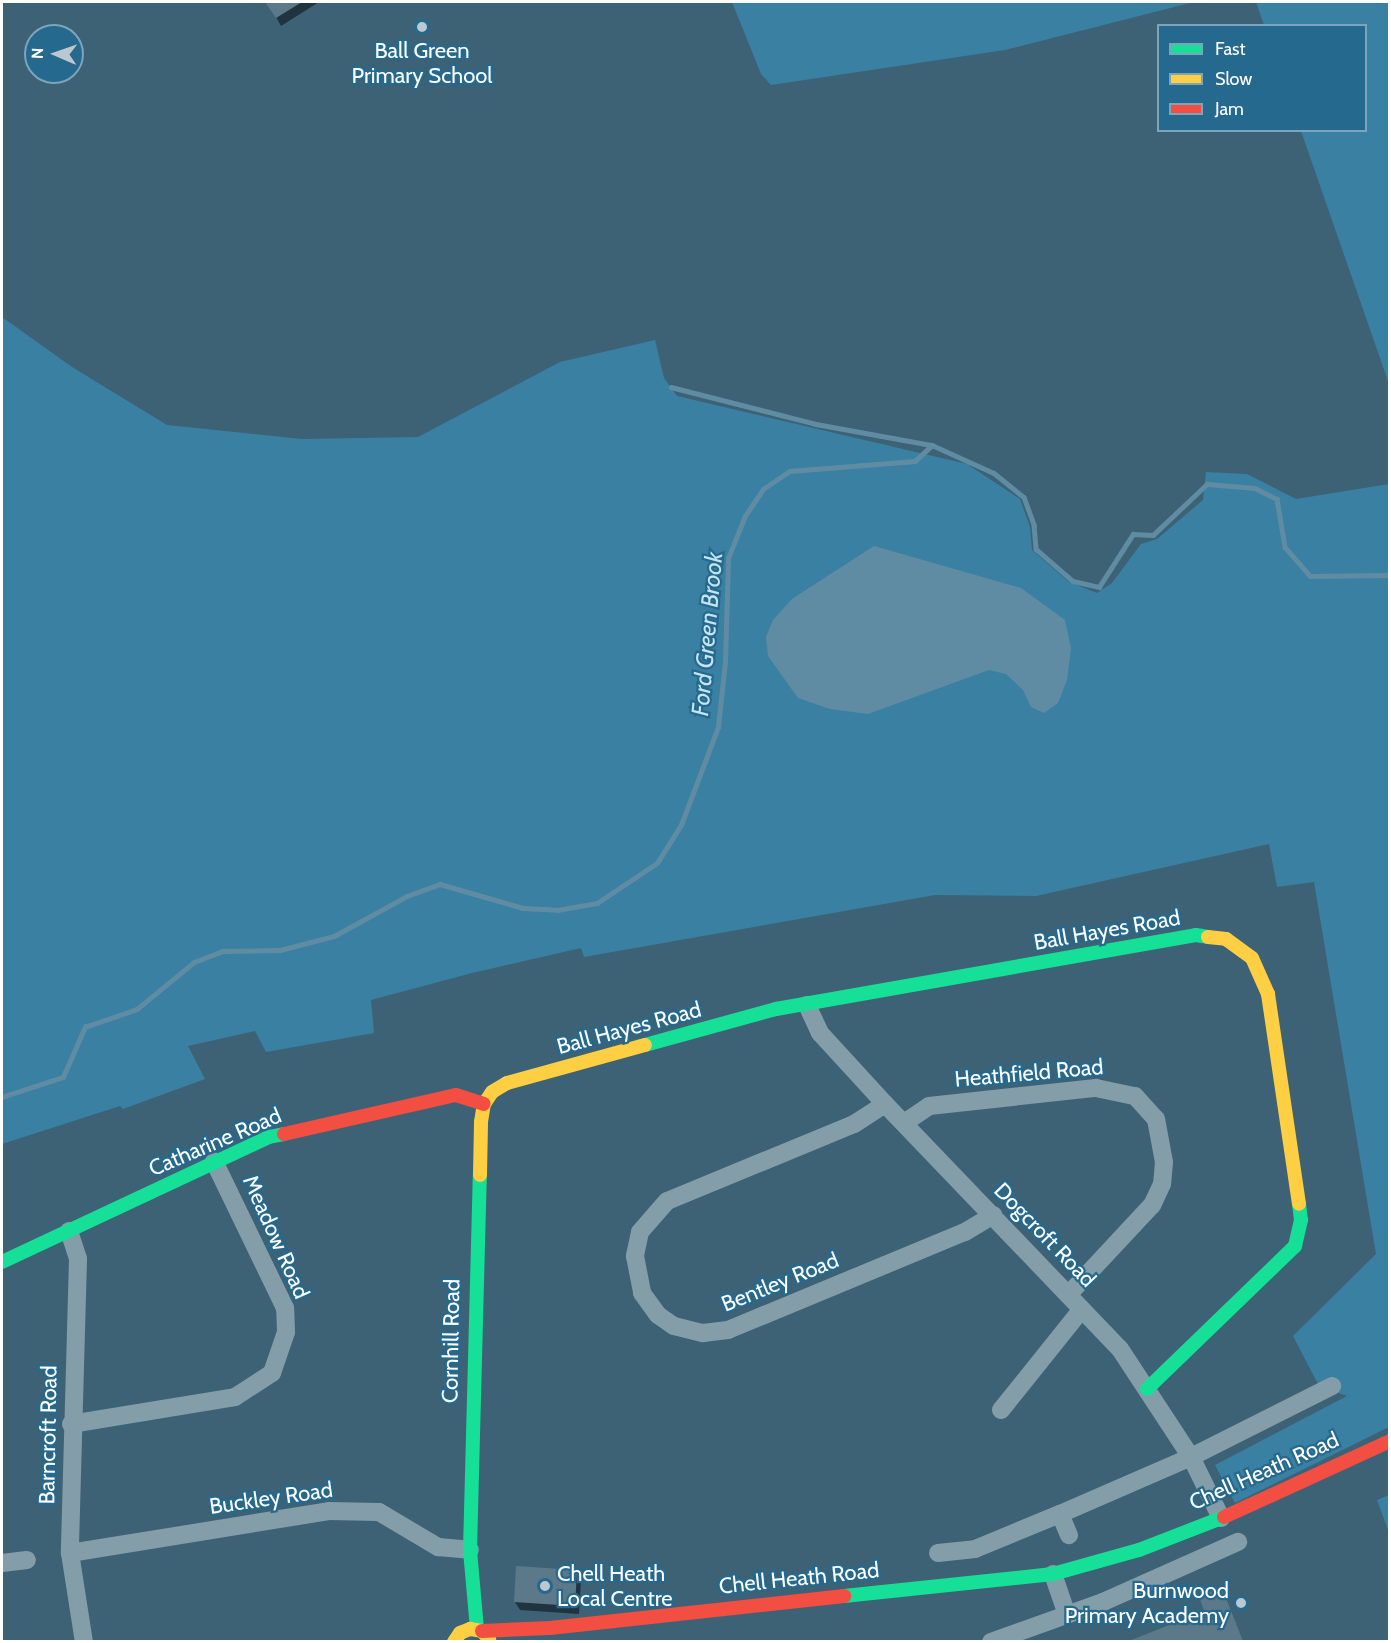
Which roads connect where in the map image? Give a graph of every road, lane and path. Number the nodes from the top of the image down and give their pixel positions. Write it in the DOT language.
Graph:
graph roads {
  1 [pos="807,1005"];
  2 [pos="484,1104"];
  3 [pos="885,1104"];
  4 [pos="904,1123"];
  5 [pos="214,1161"];
  6 [pos="993,1215"];
  7 [pos="69,1231"];
  8 [pos="2,1262"];
  9 [pos="1069,1294"];
  10 [pos="1082,1309"];
  11 [pos="1332,1386"];
  12 [pos="1147,1389"];
  13 [pos="1002,1410"];
  14 [pos="71,1424"];
  15 [pos="1389,1441"];
  16 [pos="1191,1457"];
  17 [pos="1060,1514"];
  18 [pos="1221,1518"];
  19 [pos="1069,1535"];
  20 [pos="1238,1542"];
  21 [pos="470,1550"];
  22 [pos="70,1553"];
  23 [pos="938,1553"];
  24 [pos="27,1560"];
  25 [pos="2,1563"];
  26 [pos="1053,1574"];
  27 [pos="472,1581"];
  28 [pos="1066,1616"];
  29 [pos="550,1628"];
  30 [pos="467,1636"];
  31 [pos="84,1641"];
  32 [pos="519,1641"];
  33 [pos="991,1641"];
  1 -- 2 [label="street, Ball Hayes Road"];
  1 -- 3 [label="street, Dogcroft Road"];
  1 -- 12 [label="street, Ball Hayes Road"];
  2 -- 5 [label="street, Catharine Road"];
  2 -- 21 [label="street, Cornhill Road"];
  3 -- 4 [label="street, Dogcroft Road"];
  3 -- 6 [label="street, Bentley Road"];
  4 -- 6 [label="street, Dogcroft Road"];
  4 -- 9 [label="street, Heathfield Road"];
  5 -- 7 [label="street, Catharine Road"];
  5 -- 14 [label="street, Meadow Road"];
  6 -- 9 [label="street, Dogcroft Road"];
  7 -- 8 [label="street, Catharine Road"];
  7 -- 14 [label="street, Barncroft Road"];
  9 -- 10 [label="street, Dogcroft Road"];
  10 -- 12 [label="street, Dogcroft Road"];
  10 -- 13 [label="street"];
  11 -- 16 [label="street, Chell Heath Road"];
  12 -- 16 [label="street, Dogcroft Road"];
  14 -- 22 [label="street, Barncroft Road"];
  15 -- 18 [label="street, Chell Heath Road"];
  16 -- 17 [label="street, Chell Heath Road"];
  16 -- 18 [label="street, Dogcroft Road"];
  17 -- 19 [label="street"];
  17 -- 23 [label="street, Chell Heath Road"];
  18 -- 26 [label="street, Chell Heath Road"];
  20 -- 28 [label="street"];
  21 -- 22 [label="street, Buckley Road"];
  21 -- 27 [label="street, Cornhill Road"];
  22 -- 31 [label="street, Barncroft Road"];
  24 -- 25 [label="street"];
  26 -- 28 [label="street"];
  26 -- 29 [label="street, Chell Heath Road"];
  27 -- 30 [label="street, Cornhill Road"];
  28 -- 33 [label="street"];
  29 -- 30 [label="street, Chell Heath Road"];
  29 -- 32 [label="street, Chell Heath Road"];
}
